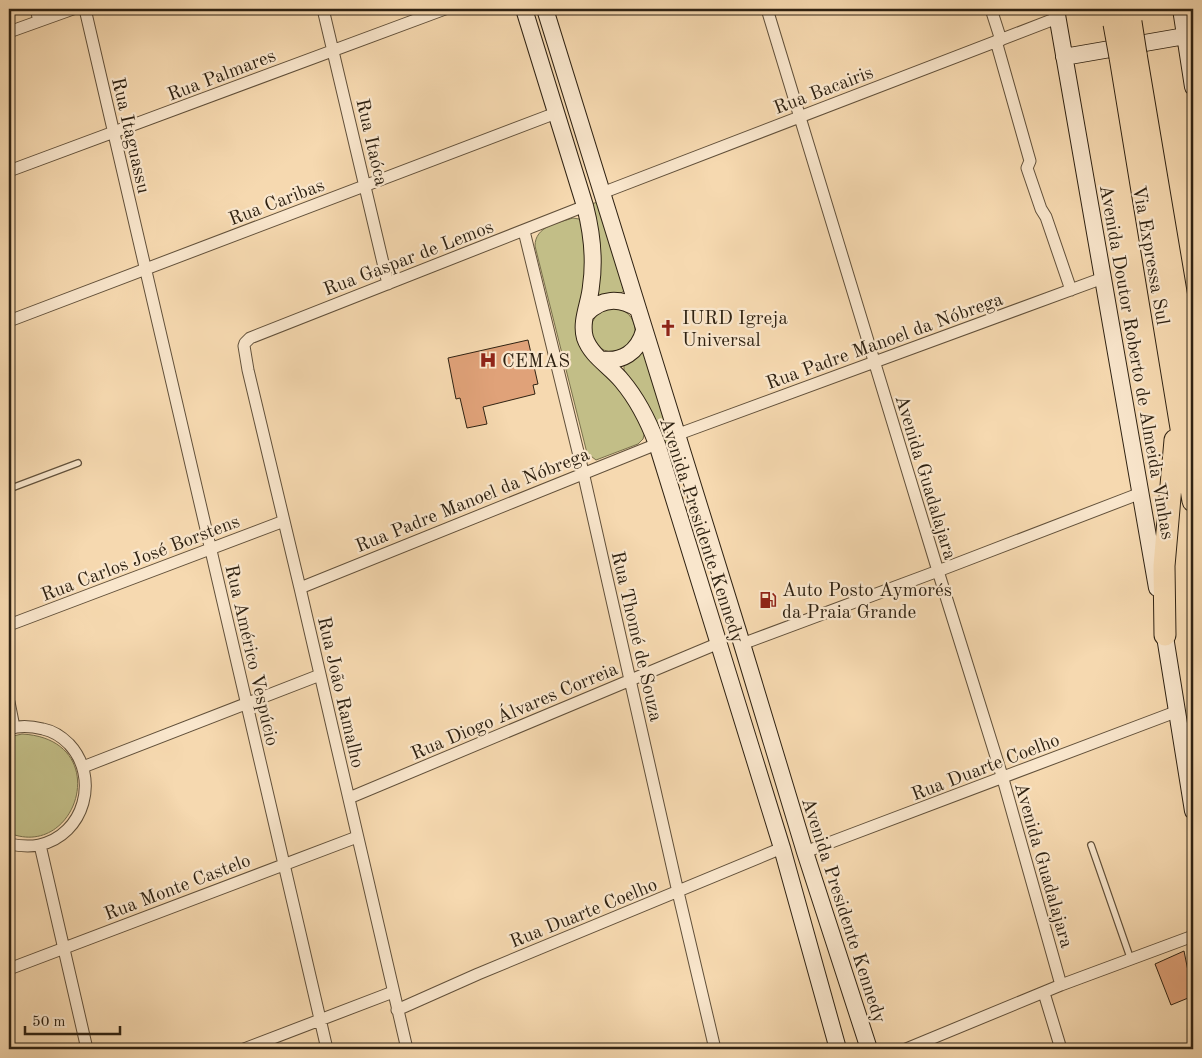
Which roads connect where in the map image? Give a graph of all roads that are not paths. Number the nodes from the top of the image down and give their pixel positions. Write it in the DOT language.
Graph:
graph roads {
  1 [pos="36,9"];
  2 [pos="73,9"];
  3 [pos="84,9"];
  4 [pos="324,9"];
  5 [pos="446,9"];
  6 [pos="524,9"];
  7 [pos="545,9"];
  8 [pos="767,9"];
  9 [pos="991,9"];
  10 [pos="1181,9"];
  11 [pos="1057,13"];
  12 [pos="1121,16"];
  13 [pos="39,21"];
  14 [pos="9,32"];
  15 [pos="1185,36"];
  16 [pos="998,40"];
  17 [pos="333,50"];
  18 [pos="1064,57"];
  19 [pos="1193,87"];
  20 [pos="556,114"];
  21 [pos="801,116"];
  22 [pos="113,133"];
  23 [pos="9,172"];
  24 [pos="365,186"];
  25 [pos="602,193"];
  26 [pos="585,206"];
  27 [pos="524,230"];
  28 [pos="145,269"];
  29 [pos="1103,278"];
  30 [pos="388,284"];
  31 [pos="1071,290"];
  32 [pos="638,309"];
  33 [pos="586,314"];
  34 [pos="9,321"];
  35 [pos="644,331"];
  36 [pos="245,343"];
  37 [pos="600,359"];
  38 [pos="874,362"];
  39 [pos="1185,395"];
  40 [pos="676,435"];
  41 [pos="657,444"];
  42 [pos="78,463"];
  43 [pos="583,472"];
  44 [pos="9,489"];
  45 [pos="1141,493"];
  46 [pos="1193,501"];
  47 [pos="284,521"];
  48 [pos="210,549"];
  49 [pos="938,571"];
  50 [pos="300,588"];
  51 [pos="9,626"];
  52 [pos="1165,635"];
  53 [pos="719,643"];
  54 [pos="742,644"];
  55 [pos="320,675"];
  56 [pos="630,680"];
  57 [pos="9,702"];
  58 [pos="246,704"];
  59 [pos="1178,711"];
  60 [pos="12,728"];
  61 [pos="83,767"];
  62 [pos="1003,779"];
  63 [pos="349,798"];
  64 [pos="1193,810"];
  65 [pos="357,836"];
  66 [pos="9,844"];
  67 [pos="40,845"];
  68 [pos="1091,845"];
  69 [pos="782,848"];
  70 [pos="805,852"];
  71 [pos="284,864"];
  72 [pos="678,892"];
  73 [pos="1193,936"];
  74 [pos="64,948"];
  75 [pos="1131,960"];
  76 [pos="9,969"];
  77 [pos="1061,985"];
  78 [pos="393,992"];
  79 [pos="823,993"];
  80 [pos="1044,993"];
  81 [pos="397,1010"];
  82 [pos="320,1020"];
  83 [pos="87,1049"];
  84 [pos="244,1049"];
  85 [pos="326,1049"];
  86 [pos="406,1049"];
  87 [pos="715,1049"];
  88 [pos="838,1049"];
  89 [pos="850,1049"];
  90 [pos="869,1049"];
  91 [pos="906,1049"];
  92 [pos="1061,1049"];
  1 -- 13 [label="street"];
  2 -- 13 [label="street"];
  3 -- 22 [label="street, Rua Itaguassu"];
  4 -- 17 [label="street, Rua Itaóca"];
  5 -- 17 [label="street, Rua Palmares"];
  6 -- 20 [label="main road, Avenida Presidente Kennedy"];
  7 -- 25 [label="main road, Avenida Presidente Kennedy"];
  8 -- 21 [label="street, Avenida Guadalajara"];
  9 -- 16 [label="street"];
  10 -- 15 [label="main road"];
  11 -- 16 [label="street, Rua Bacairis"];
  11 -- 18 [label="main road, Avenida Doutor Roberto de Almeida Vinhas"];
  12 -- 39 [label="highway, Via Expressa Sul, bridge"];
  13 -- 14 [label="street"];
  15 -- 18 [label="main road"];
  15 -- 19 [label="main road"];
  16 -- 21 [label="street, Rua Bacairis"];
  16 -- 31 [label="street"];
  17 -- 22 [label="street, Rua Palmares"];
  17 -- 24 [label="street, Rua Itaóca"];
  18 -- 29 [label="main road, Avenida Doutor Roberto de Almeida Vinhas"];
  20 -- 24 [label="street, Rua Caribas"];
  20 -- 26 [label="main road, Avenida Presidente Kennedy"];
  21 -- 25 [label="street, Rua Bacairis"];
  21 -- 38 [label="street, Avenida Guadalajara"];
  22 -- 23 [label="street, Rua Palmares"];
  22 -- 28 [label="street, Rua Itaguassu"];
  24 -- 28 [label="street, Rua Caribas"];
  24 -- 30 [label="street, Rua Itaóca"];
  25 -- 32 [label="main road, Avenida Presidente Kennedy"];
  26 -- 27 [label="street, Rua Gaspar de Lemos"];
  26 -- 33 [label="main road, Avenida Presidente Kennedy"];
  27 -- 30 [label="street, Rua Gaspar de Lemos"];
  27 -- 43 [label="street, Rua Thomé de Souza"];
  28 -- 34 [label="street, Rua Caribas"];
  28 -- 48 [label="street, Rua Américo Vespúcio"];
  29 -- 31 [label="street, Rua Padre Manoel da Nóbrega"];
  29 -- 45 [label="main road, Avenida Doutor Roberto de Almeida Vinhas"];
  30 -- 36 [label="street, Rua Gaspar de Lemos"];
  31 -- 38 [label="street, Rua Padre Manoel da Nóbrega"];
  32 -- 33 [label="main road"];
  32 -- 35 [label="main road, Avenida Presidente Kennedy"];
  33 -- 37 [label="main road, Avenida Presidente Kennedy"];
  35 -- 37 [label="main road"];
  35 -- 40 [label="main road, Avenida Presidente Kennedy"];
  36 -- 47 [label="street, Rua João Ramalho"];
  37 -- 41 [label="main road, Avenida Presidente Kennedy"];
  38 -- 40 [label="street, Rua Padre Manoel da Nóbrega"];
  38 -- 49 [label="street, Avenida Guadalajara"];
  39 -- 46 [label="highway, Via Expressa Sul"];
  39 -- 52 [label="highway"];
  40 -- 54 [label="main road, Avenida Presidente Kennedy"];
  41 -- 43 [label="street, Rua Padre Manoel da Nóbrega"];
  41 -- 53 [label="main road, Avenida Presidente Kennedy"];
  42 -- 44 [label="lane"];
  43 -- 50 [label="street, Rua Padre Manoel da Nóbrega"];
  43 -- 56 [label="street, Rua Thomé de Souza"];
  45 -- 49 [label="street"];
  45 -- 52 [label="main road, Avenida Doutor Roberto de Almeida Vinhas"];
  47 -- 48 [label="street, Rua Carlos José Borstens"];
  47 -- 50 [label="street, Rua João Ramalho"];
  48 -- 51 [label="street, Rua Carlos José Borstens"];
  48 -- 58 [label="street, Rua Américo Vespúcio"];
  49 -- 54 [label="street"];
  49 -- 62 [label="street, Avenida Guadalajara"];
  50 -- 55 [label="street, Rua João Ramalho"];
  52 -- 59 [label="main road, Avenida Doutor Roberto de Almeida Vinhas"];
  53 -- 56 [label="street, Rua Diogo Álvares Correia"];
  53 -- 69 [label="main road, Avenida Presidente Kennedy"];
  54 -- 70 [label="main road, Avenida Presidente Kennedy"];
  55 -- 58 [label="street"];
  55 -- 63 [label="street, Rua João Ramalho"];
  56 -- 63 [label="street, Rua Diogo Álvares Correia"];
  56 -- 72 [label="street, Rua Thomé de Souza"];
  57 -- 60 [label="street"];
  58 -- 61 [label="street"];
  58 -- 71 [label="street, Rua Américo Vespúcio"];
  59 -- 62 [label="street, Rua Duarte Coelho"];
  59 -- 64 [label="main road, Avenida Doutor Roberto de Almeida Vinhas"];
  60 -- 61 [label="street"];
  61 -- 67 [label="street"];
  62 -- 70 [label="street, Rua Duarte Coelho"];
  62 -- 77 [label="street, Avenida Guadalajara"];
  63 -- 65 [label="street, Rua João Ramalho"];
  65 -- 71 [label="street, Rua Monte Castelo"];
  65 -- 78 [label="street, Rua João Ramalho"];
  66 -- 67 [label="street"];
  67 -- 74 [label="street"];
  68 -- 75 [label="lane"];
  69 -- 72 [label="street, Rua Duarte Coelho"];
  69 -- 79 [label="main road, Avenida Presidente Kennedy"];
  70 -- 90 [label="main road, Avenida Presidente Kennedy"];
  71 -- 74 [label="street, Rua Monte Castelo"];
  71 -- 82 [label="street, Rua Américo Vespúcio"];
  72 -- 81 [label="street, Rua Duarte Coelho"];
  72 -- 87 [label="street, Rua Thomé de Souza"];
  73 -- 75 [label="street"];
  74 -- 76 [label="street, Rua Monte Castelo"];
  74 -- 83 [label="street"];
  75 -- 77 [label="street"];
  77 -- 80 [label="street"];
  78 -- 81 [label="street, Rua João Ramalho"];
  78 -- 82 [label="street"];
  79 -- 88 [label="main road, Avenida Presidente Kennedy"];
  79 -- 89 [label="main road"];
  80 -- 91 [label="street"];
  80 -- 92 [label="street"];
  81 -- 86 [label="street, Rua João Ramalho"];
  82 -- 84 [label="street"];
  82 -- 85 [label="street, Rua Américo Vespúcio"];
}
